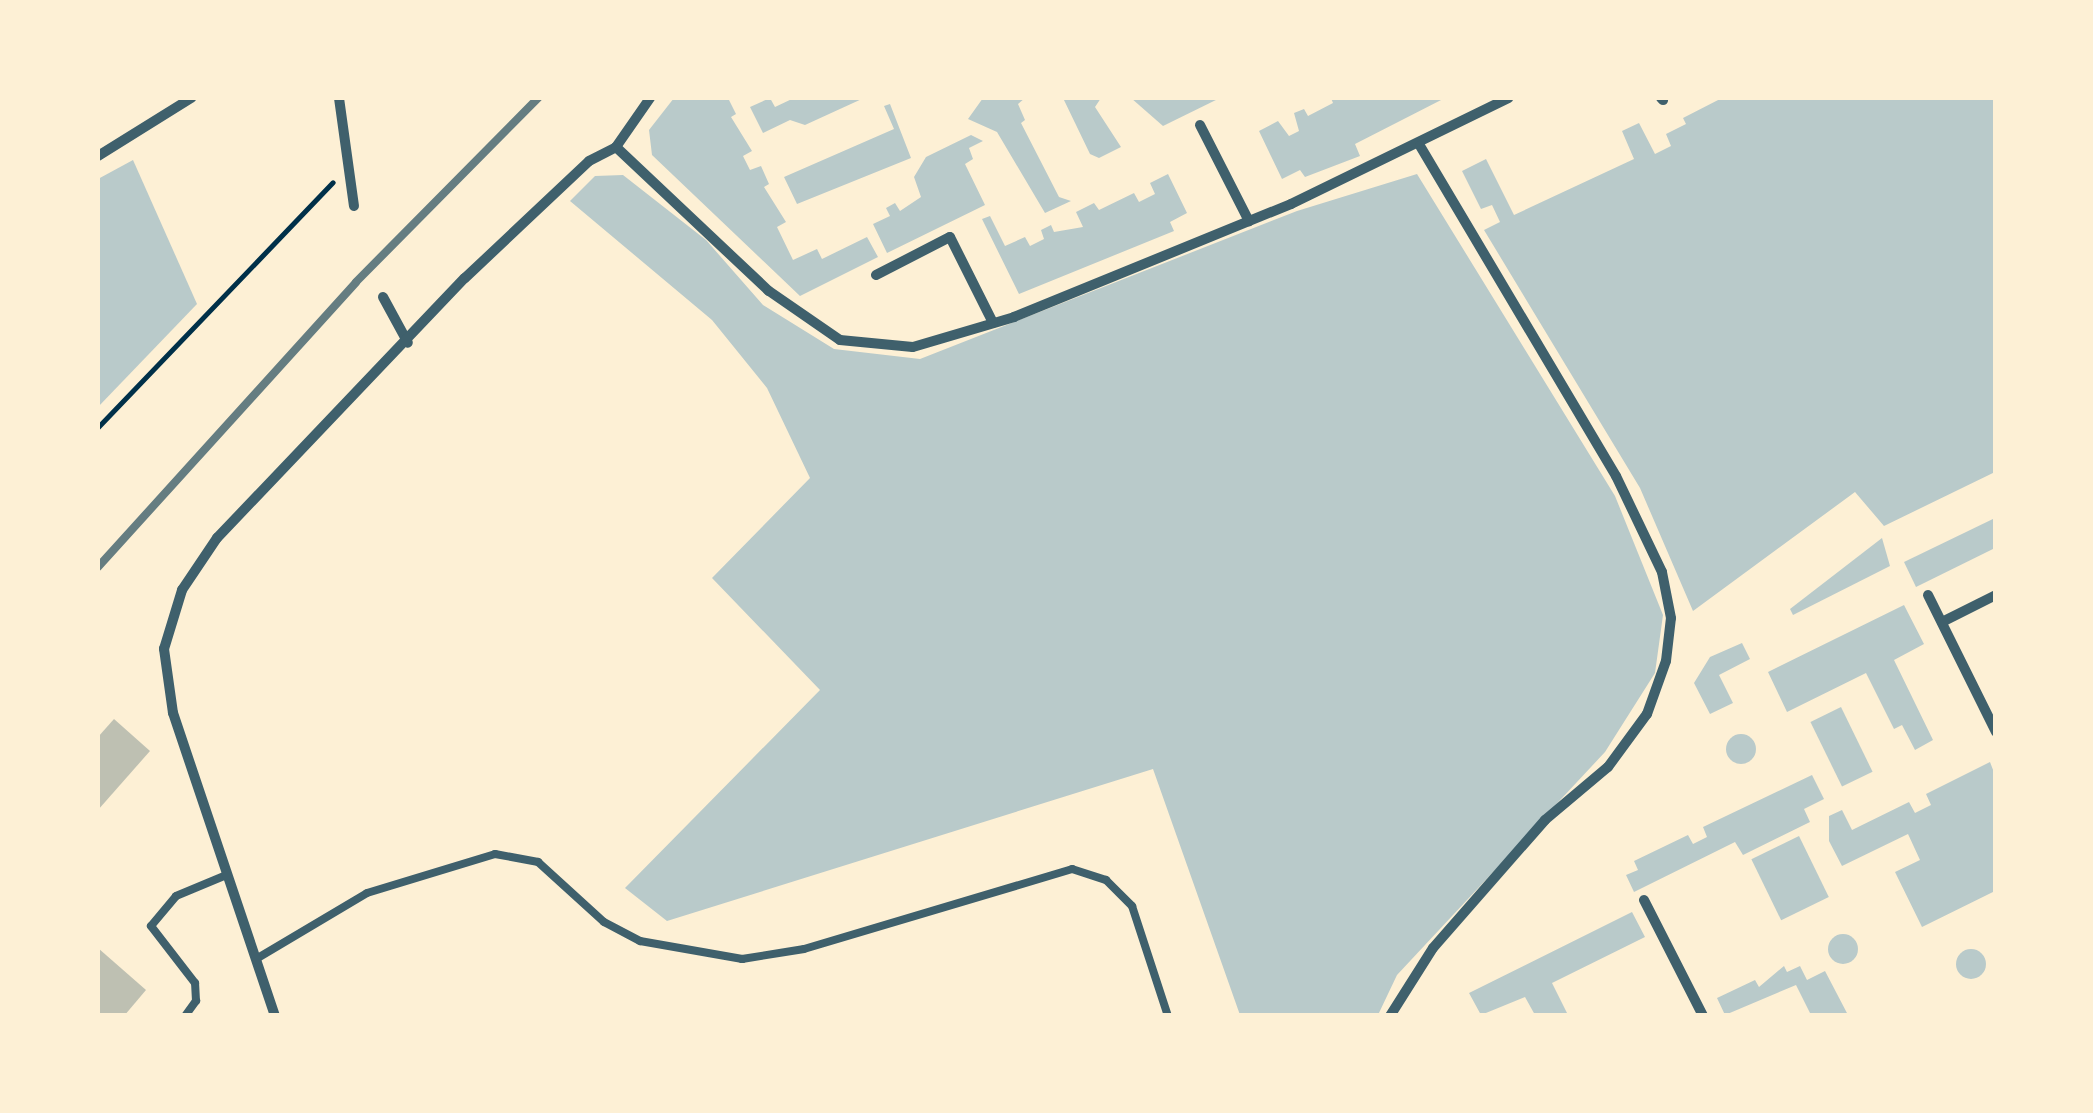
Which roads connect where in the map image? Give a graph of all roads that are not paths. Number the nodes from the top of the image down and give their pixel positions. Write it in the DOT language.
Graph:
graph roads {
  1 [pos="191,98"];
  2 [pos="340,98"];
  3 [pos="650,98"];
  4 [pos="1504,98"];
  5 [pos="1200,125"];
  6 [pos="1420,146"];
  7 [pos="616,147"];
  8 [pos="98,156"];
  9 [pos="354,206"];
  10 [pos="1249,221"];
  11 [pos="876,274"];
  12 [pos="384,296"];
  13 [pos="993,323"];
  14 [pos="408,343"];
  15 [pos="1928,595"];
  16 [pos="1996,595"];
  17 [pos="1942,622"];
  18 [pos="1996,732"];
  19 [pos="224,876"];
  20 [pos="1644,900"];
  21 [pos="256,959"];
  22 [pos="185,1016"];
  23 [pos="275,1016"];
  24 [pos="1168,1016"];
  25 [pos="1390,1016"];
  26 [pos="1703,1016"];
  1 -- 8 [label="street"];
  2 -- 9 [label="street"];
  3 -- 7 [label="street"];
  4 -- 6 [label="street"];
  5 -- 10 [label="street"];
  6 -- 10 [label="street"];
  6 -- 25 [label="street"];
  7 -- 13 [label="street"];
  7 -- 14 [label="street"];
  10 -- 13 [label="street"];
  11 -- 13 [label="street"];
  12 -- 14 [label="street"];
  14 -- 19 [label="street"];
  15 -- 17 [label="street"];
  16 -- 17 [label="street"];
  17 -- 18 [label="street"];
  19 -- 21 [label="street"];
  19 -- 22 [label="lane"];
  20 -- 26 [label="street"];
  21 -- 23 [label="street"];
  21 -- 24 [label="lane"];
}
